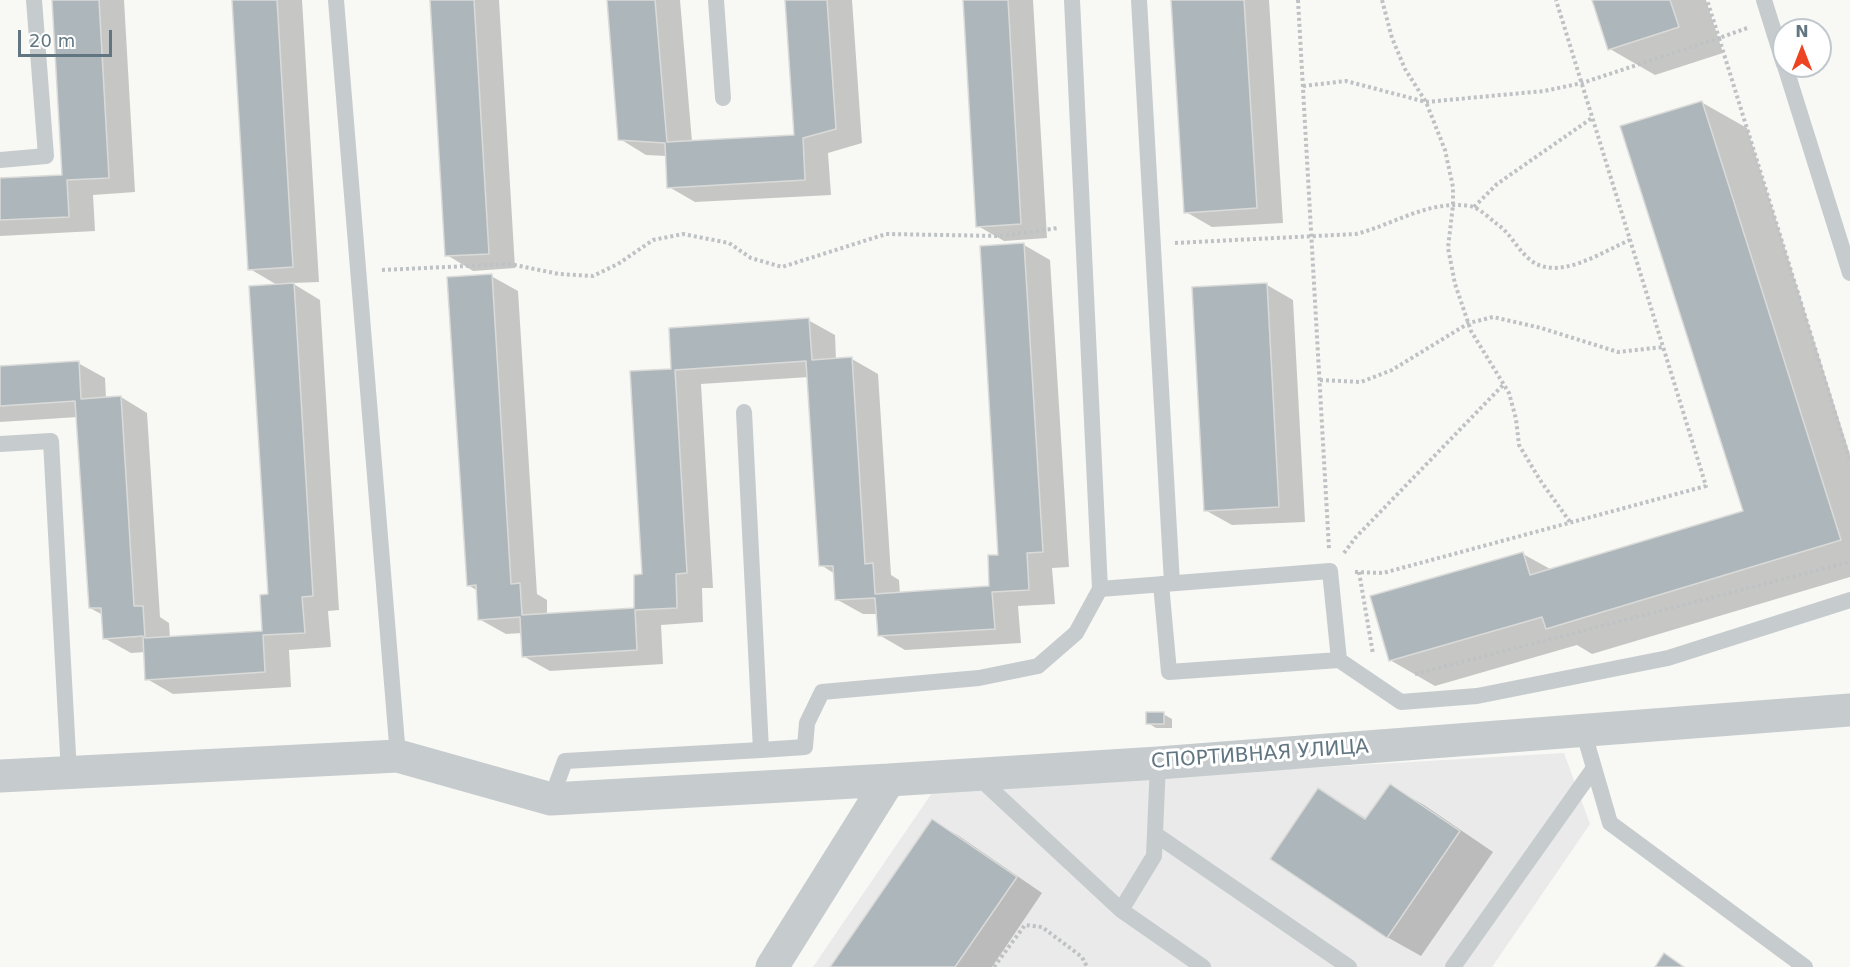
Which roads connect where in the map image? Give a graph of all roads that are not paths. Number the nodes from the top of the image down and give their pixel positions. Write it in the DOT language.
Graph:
graph roads {
  1 [pos="34,0"];
  2 [pos="336,0"];
  3 [pos="716,0"];
  4 [pos="1072,0"];
  5 [pos="1139,0"];
  6 [pos="1764,0"];
  7 [pos="1772,26"];
  8 [pos="1788,78"];
  9 [pos="723,98"];
  10 [pos="0,160"];
  11 [pos="1850,273"];
  12 [pos="744,412"];
  13 [pos="0,444"];
  14 [pos="1166,584"];
  15 [pos="1100,589"];
  16 [pos="1850,600"];
  17 [pos="1340,660"];
  18 [pos="1850,710"];
  19 [pos="1582,730"];
  20 [pos="760,750"];
  21 [pos="398,756"];
  22 [pos="1158,762"];
  23 [pos="1594,768"];
  24 [pos="69,772"];
  25 [pos="0,776"];
  26 [pos="977,776"];
  27 [pos="889,780"];
  28 [pos="551,799"];
  29 [pos="1155,834"];
  30 [pos="1121,910"];
  31 [pos="772,967"];
  32 [pos="1203,967"];
  33 [pos="1348,967"];
  34 [pos="1453,967"];
  35 [pos="1805,967"];
  1 -- 10 [label="lane"];
  2 -- 21 [label="lane"];
  3 -- 9 [label="lane"];
  4 -- 15 [label="lane"];
  5 -- 14 [label="lane"];
  6 -- 7 [label="lane"];
  8 -- 11 [label="lane"];
  12 -- 20 [label="lane"];
  13 -- 24 [label="lane"];
  14 -- 15 [label="lane"];
  14 -- 17 [label="lane"];
  14 -- 17 [label="lane"];
  15 -- 20 [label="lane"];
  16 -- 17 [label="lane"];
  18 -- 19 [label="street, СПОРТИВНАЯ УЛИЦА"];
  19 -- 22 [label="street, СПОРТИВНАЯ УЛИЦА"];
  19 -- 23 [label="lane"];
  20 -- 28 [label="lane"];
  21 -- 24 [label="street, СПОРТИВНАЯ УЛИЦА"];
  21 -- 28 [label="street, СПОРТИВНАЯ УЛИЦА"];
  22 -- 26 [label="street, СПОРТИВНАЯ УЛИЦА"];
  22 -- 29 [label="lane"];
  23 -- 34 [label="lane"];
  23 -- 35 [label="lane"];
  24 -- 25 [label="street, СПОРТИВНАЯ УЛИЦА"];
  26 -- 27 [label="street, СПОРТИВНАЯ УЛИЦА"];
  26 -- 30 [label="lane"];
  27 -- 28 [label="street, СПОРТИВНАЯ УЛИЦА"];
  27 -- 31 [label="street"];
  29 -- 30 [label="lane"];
  29 -- 33 [label="lane"];
  30 -- 32 [label="lane"];
}
